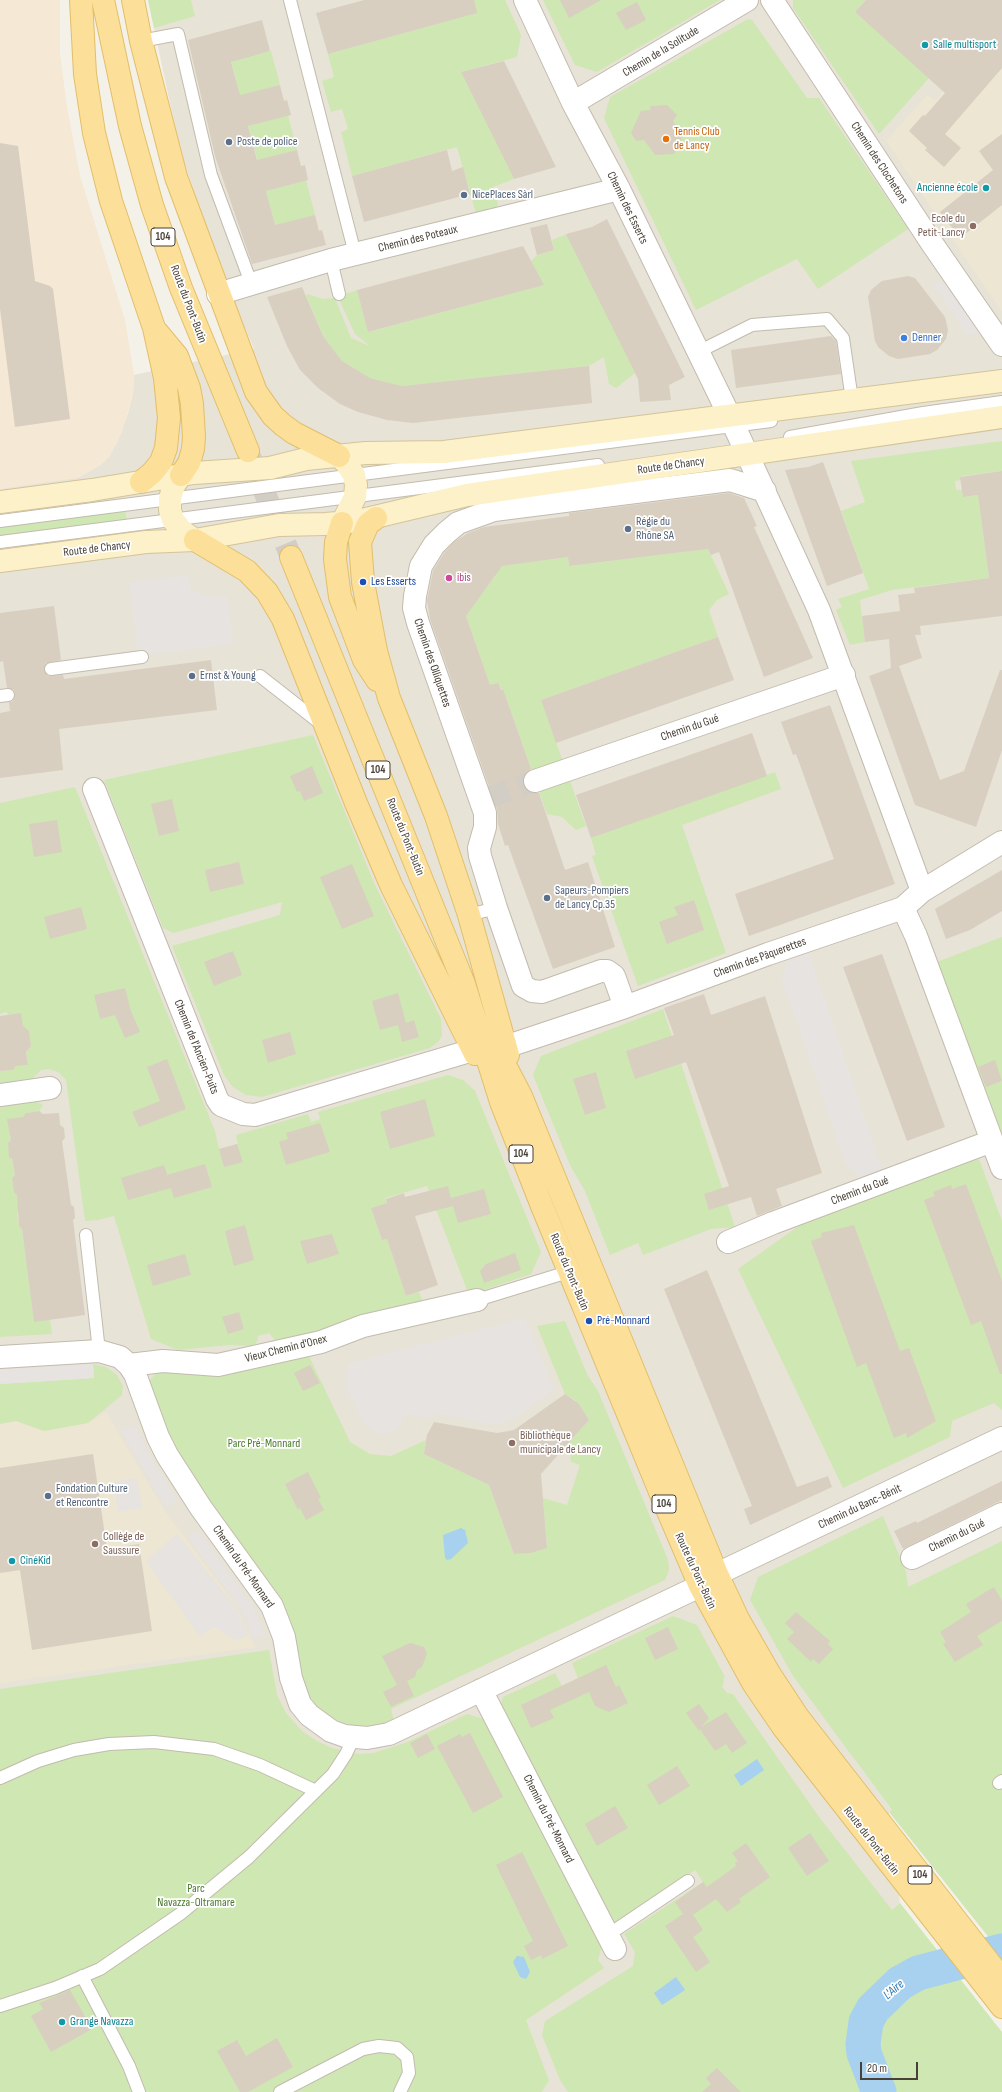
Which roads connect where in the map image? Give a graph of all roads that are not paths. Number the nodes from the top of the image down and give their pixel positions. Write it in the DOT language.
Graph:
graph roads {
  1 [pos="81,0"];
  2 [pos="133,0"];
  3 [pos="290,0"];
  4 [pos="525,0"];
  5 [pos="747,0"];
  6 [pos="772,0"];
  7 [pos="106,4"];
  8 [pos="141,40"];
  9 [pos="573,104"];
  10 [pos="619,189"];
  11 [pos="355,254"];
  12 [pos="331,260"];
  13 [pos="251,283"];
  14 [pos="218,294"];
  15 [pos="339,294"];
  16 [pos="154,328"];
  17 [pos="1002,345"];
  18 [pos="698,352"];
  19 [pos="1002,381"];
  20 [pos="1002,392"];
  21 [pos="852,400"];
  22 [pos="1002,402"];
  23 [pos="1002,417"];
  24 [pos="168,436"];
  25 [pos="739,436"];
  26 [pos="248,451"];
  27 [pos="339,456"];
  28 [pos="175,476"];
  29 [pos="141,482"];
  30 [pos="355,486"];
  31 [pos="765,491"];
  32 [pos="1,506"];
  33 [pos="171,510"];
  34 [pos="359,520"];
  35 [pos="195,540"];
  36 [pos="0,542"];
  37 [pos="292,557"];
  38 [pos="0,561"];
  39 [pos="142,657"];
  40 [pos="51,669"];
  41 [pos="844,675"];
  42 [pos="260,676"];
  43 [pos="389,698"];
  44 [pos="327,730"];
  45 [pos="535,781"];
  46 [pos="94,789"];
  47 [pos="1002,842"];
  48 [pos="922,891"];
  49 [pos="496,908"];
  50 [pos="903,908"];
  51 [pos="469,915"];
  52 [pos="625,1007"];
  53 [pos="505,1047"];
  54 [pos="473,1050"];
  55 [pos="50,1088"];
  56 [pos="0,1095"];
  57 [pos="511,1099"];
  58 [pos="992,1141"];
  59 [pos="1002,1168"];
  60 [pos="86,1235"];
  61 [pos="728,1242"];
  62 [pos="568,1272"];
  63 [pos="477,1300"];
  64 [pos="99,1351"];
  65 [pos="0,1357"];
  66 [pos="129,1365"];
  67 [pos="1002,1438"];
  68 [pos="1002,1514"];
  69 [pos="912,1558"];
  70 [pos="708,1580"];
  71 [pos="481,1690"];
  72 [pos="354,1737"];
  73 [pos="832,1777"];
  74 [pos="0,1778"];
  75 [pos="316,1791"];
  76 [pos="688,1881"];
  77 [pos="611,1942"];
  78 [pos="82,1976"];
  79 [pos="1002,1979"];
  80 [pos="0,2006"];
  81 [pos="1002,2007"];
  82 [pos="139,2092"];
  83 [pos="280,2092"];
  84 [pos="400,2092"];
  1 -- 16 [label="main road"];
  2 -- 8 [label="main road"];
  3 -- 11 [label="lane"];
  4 -- 9 [label="street, Chemin des Esserts"];
  5 -- 9 [label="street, Chemin de la Solitude"];
  6 -- 17 [label="street, Chemin des Clochetons"];
  7 -- 26 [label="main road, Route du Pont-Butin / 104"];
  8 -- 13 [label="lane"];
  8 -- 14 [label="main road"];
  9 -- 10 [label="street, Chemin des Esserts"];
  10 -- 11 [label="street, Chemin des Poteaux"];
  10 -- 18 [label="street, Chemin des Esserts"];
  11 -- 12 [label="street, Chemin des Poteaux"];
  12 -- 13 [label="street, Chemin des Poteaux"];
  12 -- 15 [label="lane"];
  13 -- 14 [label="street, Chemin des Poteaux"];
  14 -- 27 [label="main road"];
  16 -- 24 [label="main road"];
  16 -- 28 [label="main road"];
  18 -- 21 [label="lane"];
  18 -- 25 [label="street, Chemin des Esserts"];
  19 -- 21 [label="main road, Route de Chancy"];
  20 -- 25 [label="lane"];
  21 -- 25 [label="main road, Route de Chancy"];
  22 -- 25 [label="lane"];
  23 -- 25 [label="main road, Route de Chancy"];
  24 -- 28 [label="lane"];
  24 -- 29 [label="main road"];
  25 -- 27 [label="main road, Route de Chancy"];
  25 -- 30 [label="lane"];
  25 -- 30 [label="lane"];
  25 -- 31 [label="street"];
  25 -- 34 [label="main road, Route de Chancy"];
  27 -- 28 [label="main road, Route de Chancy"];
  27 -- 30 [label="main road"];
  28 -- 29 [label="main road, Route de Chancy"];
  28 -- 33 [label="main road"];
  29 -- 32 [label="main road, Route de Chancy"];
  30 -- 33 [label="lane"];
  30 -- 33 [label="lane"];
  30 -- 34 [label="main road"];
  31 -- 41 [label="street"];
  31 -- 49 [label="street, Chemin des Olliquettes"];
  32 -- 33 [label="lane"];
  33 -- 35 [label="main road"];
  33 -- 36 [label="lane"];
  34 -- 35 [label="main road, Route de Chancy"];
  34 -- 43 [label="main road"];
  34 -- 43 [label="main road"];
  35 -- 38 [label="main road, Route de Chancy"];
  35 -- 44 [label="main road"];
  37 -- 57 [label="main road, Route du Pont-Butin / 104"];
  39 -- 40 [label="lane"];
  41 -- 45 [label="street, Chemin du Gué"];
  41 -- 48 [label="street"];
  42 -- 44 [label="lane"];
  43 -- 51 [label="main road"];
  44 -- 54 [label="main road"];
  46 -- 54 [label="street, Chemin de l'Ancien-Puits"];
  47 -- 48 [label="street, Chemin des Pâquerettes"];
  48 -- 50 [label="street, Chemin des Pâquerettes"];
  49 -- 51 [label="lane"];
  49 -- 52 [label="street, Chemin des Olliquettes"];
  50 -- 52 [label="street, Chemin des Pâquerettes"];
  50 -- 58 [label="street"];
  51 -- 53 [label="main road"];
  52 -- 53 [label="street, Chemin des Pâquerettes"];
  53 -- 57 [label="main road"];
  54 -- 57 [label="main road"];
  55 -- 56 [label="street"];
  57 -- 62 [label="main road, Route du Pont-Butin / 104"];
  57 -- 70 [label="main road, Route du Pont-Butin / 104"];
  58 -- 59 [label="street"];
  58 -- 61 [label="street, Chemin du Gué"];
  60 -- 64 [label="lane"];
  62 -- 63 [label="lane, Vieux Chemin d'Onex"];
  62 -- 70 [label="main road, Route du Pont-Butin / 104"];
  63 -- 66 [label="street, Vieux Chemin d'Onex"];
  64 -- 65 [label="street"];
  64 -- 66 [label="street"];
  66 -- 72 [label="street, Chemin du Pré-Monnard"];
  67 -- 70 [label="street, Chemin du Banc-Bénit"];
  68 -- 69 [label="street, Chemin du Gué"];
  70 -- 71 [label="street, Chemin du Pré-Monnard"];
  70 -- 73 [label="main road, Route du Pont-Butin / 104"];
  71 -- 72 [label="street, Chemin du Pré-Monnard"];
  71 -- 77 [label="street, Chemin du Pré-Monnard"];
  72 -- 75 [label="lane"];
  73 -- 79 [label="main road, Route du Pont-Butin / 104"];
  73 -- 81 [label="main road, Route du Pont-Butin / 104"];
  74 -- 75 [label="lane"];
  75 -- 78 [label="lane"];
  76 -- 77 [label="lane"];
  78 -- 80 [label="lane"];
  78 -- 82 [label="lane"];
  83 -- 84 [label="lane"];
}
